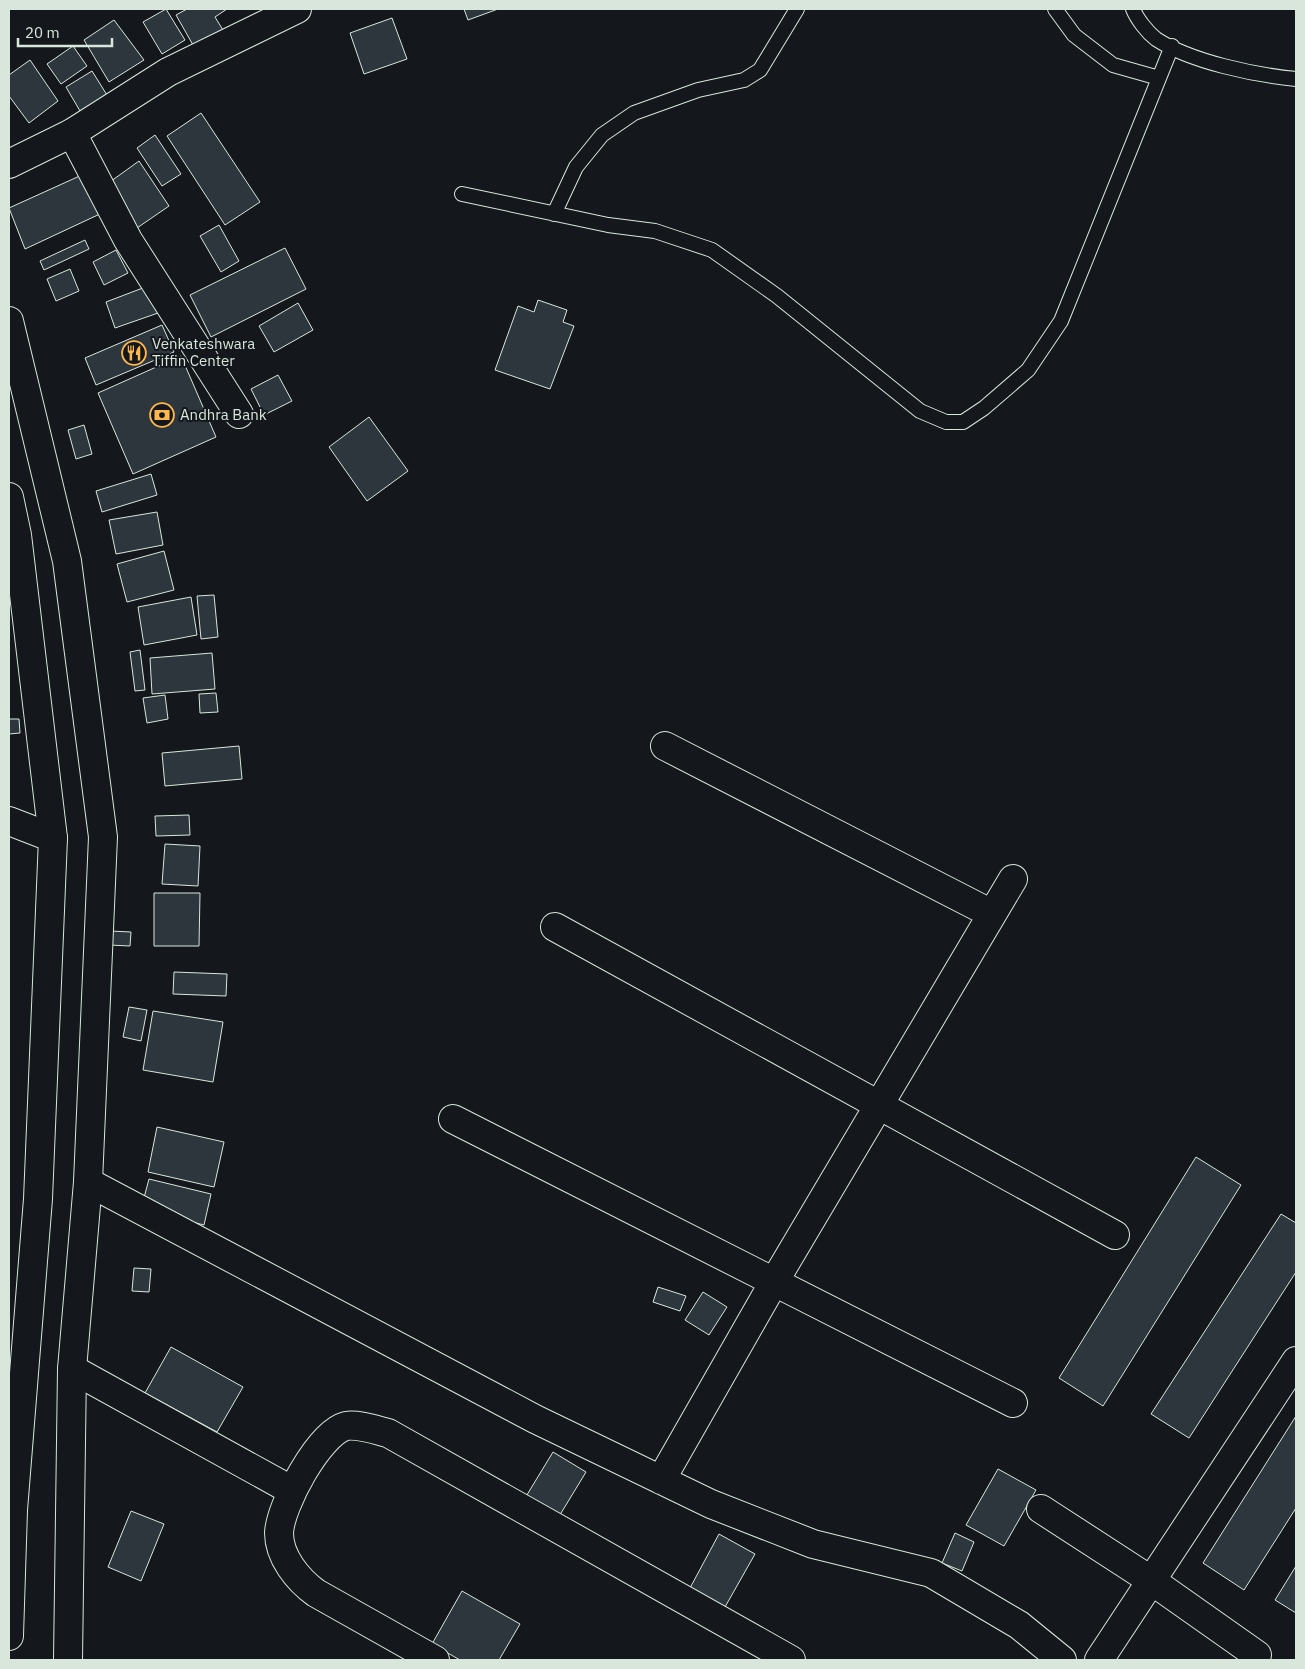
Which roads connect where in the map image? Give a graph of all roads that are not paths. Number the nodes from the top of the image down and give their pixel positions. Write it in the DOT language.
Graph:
graph roads {
  1 [pos="297,9"];
  2 [pos="797,9"];
  3 [pos="1055,9"];
  4 [pos="1133,9"];
  5 [pos="1172,46"];
  6 [pos="1159,78"];
  7 [pos="1296,79"];
  8 [pos="72,134"];
  9 [pos="9,164"];
  10 [pos="462,194"];
  11 [pos="554,214"];
  12 [pos="9,321"];
  13 [pos="239,414"];
  14 [pos="9,497"];
  15 [pos="665,746"];
  16 [pos="9,821"];
  17 [pos="53,838"];
  18 [pos="1013,879"];
  19 [pos="992,914"];
  20 [pos="555,927"];
  21 [pos="879,1105"];
  22 [pos="454,1118"];
  23 [pos="88,1182"];
  24 [pos="1115,1235"];
  25 [pos="774,1282"];
  26 [pos="1296,1361"];
  27 [pos="72,1369"];
  28 [pos="1013,1403"];
  29 [pos="661,1480"];
  30 [pos="291,1490"];
  31 [pos="1041,1508"];
  32 [pos="11,1510"];
  33 [pos="1152,1581"];
  34 [pos="9,1636"];
  35 [pos="1257,1655"];
  36 [pos="1059,1659"];
  37 [pos="68,1660"];
  38 [pos="435,1660"];
  39 [pos="791,1660"];
  40 [pos="1099,1660"];
  1 -- 8 [label="main road"];
  2 -- 11 [label="lane"];
  3 -- 6 [label="lane"];
  4 -- 5 [label="lane"];
  5 -- 6 [label="lane"];
  5 -- 7 [label="lane"];
  6 -- 11 [label="lane"];
  8 -- 9 [label="main road"];
  8 -- 13 [label="main road"];
  10 -- 11 [label="lane"];
  12 -- 23 [label="main road"];
  14 -- 17 [label="main road"];
  15 -- 19 [label="main road"];
  16 -- 17 [label="main road"];
  17 -- 32 [label="main road"];
  18 -- 19 [label="main road"];
  19 -- 21 [label="main road"];
  20 -- 21 [label="main road"];
  21 -- 24 [label="main road"];
  21 -- 25 [label="main road"];
  22 -- 25 [label="main road"];
  23 -- 27 [label="main road"];
  23 -- 29 [label="main road"];
  25 -- 28 [label="main road"];
  25 -- 29 [label="main road"];
  26 -- 33 [label="main road"];
  27 -- 30 [label="main road"];
  27 -- 37 [label="main road"];
  29 -- 36 [label="main road"];
  30 -- 38 [label="main road"];
  30 -- 39 [label="main road"];
  31 -- 33 [label="main road"];
  32 -- 34 [label="main road"];
  33 -- 35 [label="main road"];
  33 -- 40 [label="main road"];
}
